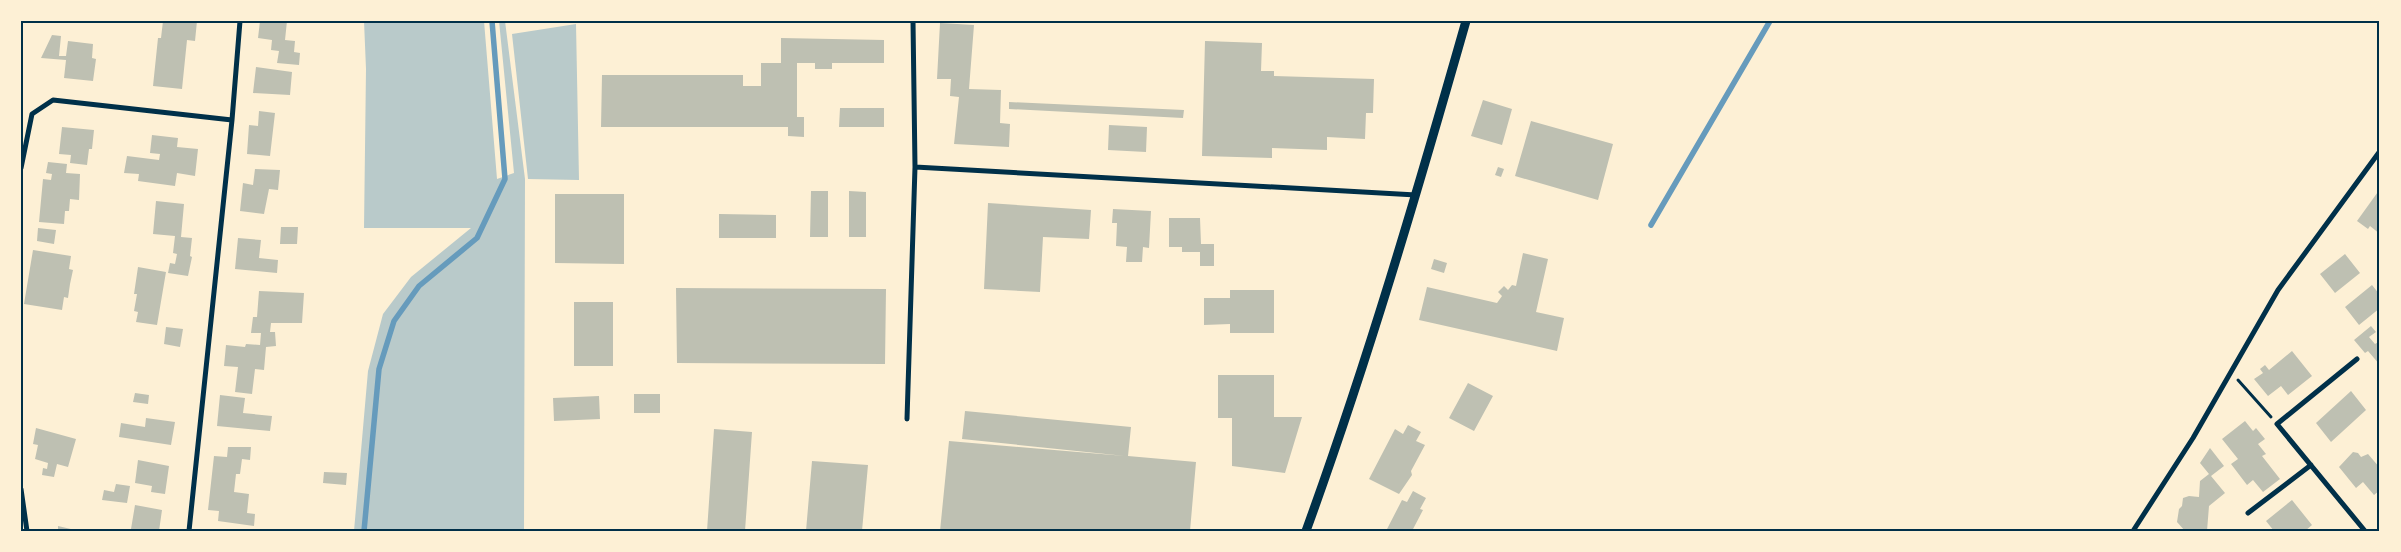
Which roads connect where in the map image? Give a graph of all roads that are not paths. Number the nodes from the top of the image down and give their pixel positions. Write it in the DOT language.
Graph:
graph roads {
  1 [pos="240,21"];
  2 [pos="913,21"];
  3 [pos="1466,21"];
  4 [pos="232,120"];
  5 [pos="2380,151"];
  6 [pos="915,167"];
  7 [pos="21,168"];
  8 [pos="1417,195"];
  9 [pos="2357,359"];
  10 [pos="907,419"];
  11 [pos="2311,465"];
  12 [pos="21,489"];
  13 [pos="2248,513"];
  14 [pos="27,531"];
  15 [pos="189,531"];
  16 [pos="1306,531"];
  17 [pos="2134,531"];
  18 [pos="2365,531"];
  1 -- 4 [label="street"];
  2 -- 6 [label="street"];
  3 -- 8 [label="street"];
  4 -- 7 [label="street"];
  4 -- 15 [label="street"];
  5 -- 17 [label="street"];
  6 -- 8 [label="street"];
  6 -- 10 [label="street"];
  8 -- 16 [label="street"];
  9 -- 11 [label="street"];
  11 -- 13 [label="street"];
  11 -- 18 [label="street"];
  12 -- 14 [label="street"];
}
